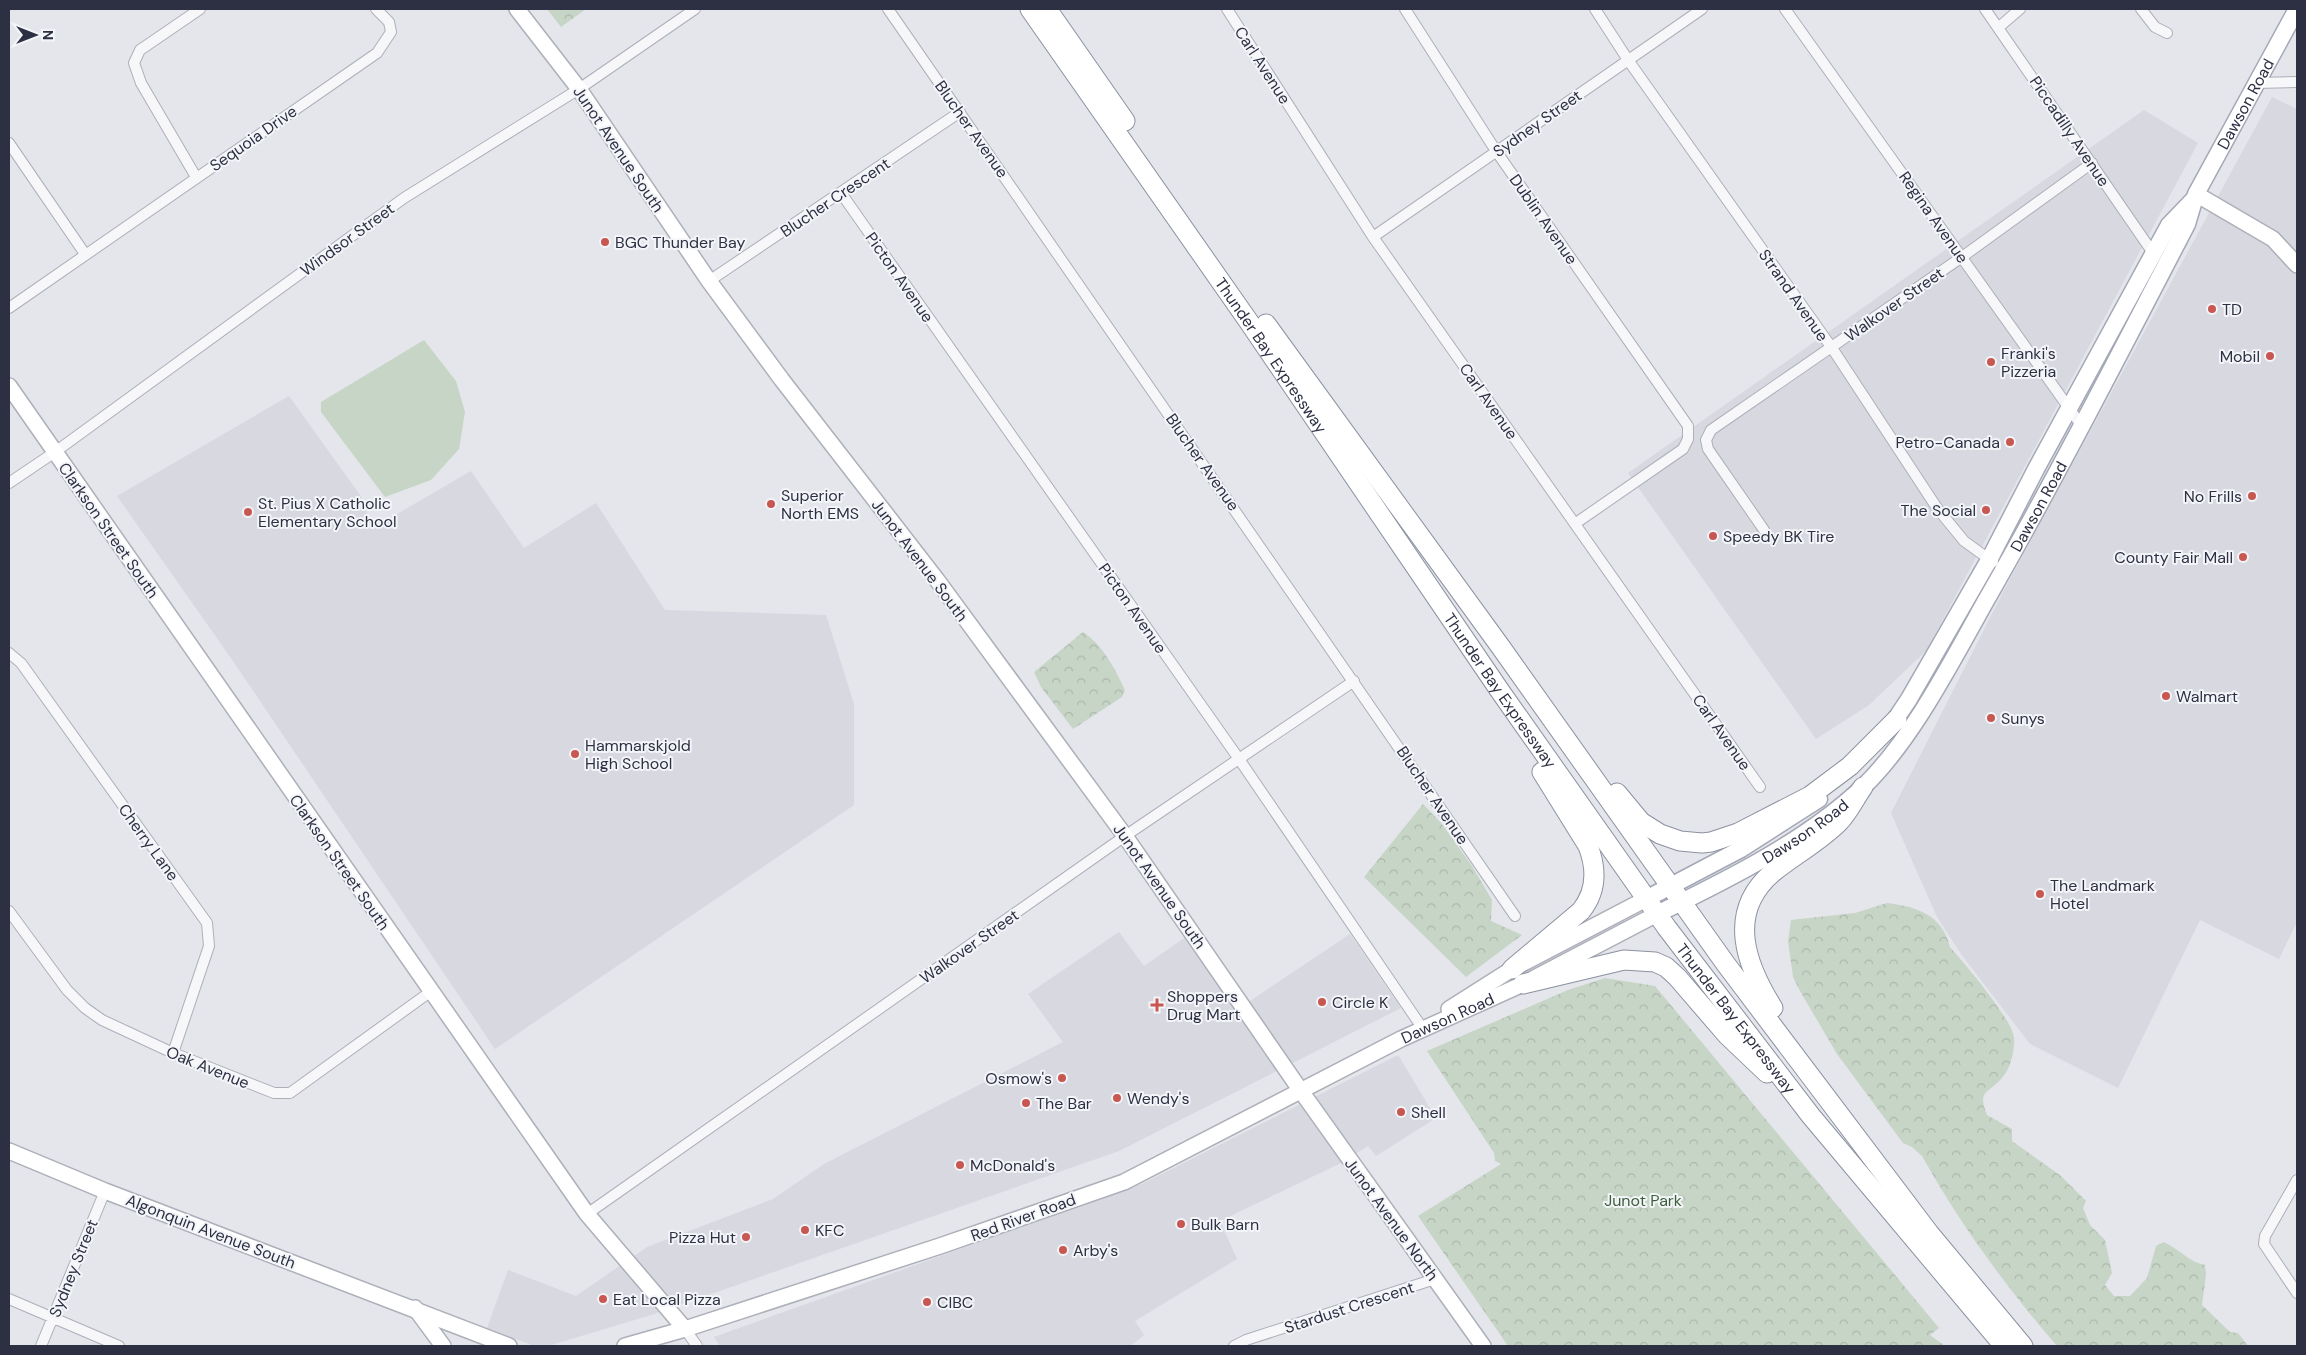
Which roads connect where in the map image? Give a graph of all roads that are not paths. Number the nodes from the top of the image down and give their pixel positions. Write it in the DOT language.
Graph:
graph roads {
  1 [pos="200,9"];
  2 [pos="376,9"];
  3 [pos="517,9"];
  4 [pos="695,9"];
  5 [pos="888,9"];
  6 [pos="1030,9"];
  7 [pos="1047,9"];
  8 [pos="1227,9"];
  9 [pos="1405,9"];
  10 [pos="1595,9"];
  11 [pos="1702,9"];
  12 [pos="1785,9"];
  13 [pos="1985,9"];
  14 [pos="2020,9"];
  15 [pos="2142,9"];
  16 [pos="2297,9"];
  17 [pos="1999,27"];
  18 [pos="2167,33"];
  19 [pos="1628,60"];
  20 [pos="2297,82"];
  21 [pos="2255,83"];
  22 [pos="579,90"];
  23 [pos="960,112"];
  24 [pos="9,143"];
  25 [pos="1496,151"];
  26 [pos="2092,163"];
  27 [pos="196,177"];
  28 [pos="842,193"];
  29 [pos="2195,196"];
  30 [pos="1373,237"];
  31 [pos="2153,253"];
  32 [pos="85,254"];
  33 [pos="1962,257"];
  34 [pos="2297,265"];
  35 [pos="709,281"];
  36 [pos="9,308"];
  37 [pos="1832,348"];
  38 [pos="9,386"];
  39 [pos="2070,410"];
  40 [pos="2081,426"];
  41 [pos="55,452"];
  42 [pos="9,482"];
  43 [pos="1576,523"];
  44 [pos="1764,530"];
  45 [pos="1989,560"];
  46 [pos="2004,569"];
  47 [pos="9,653"];
  48 [pos="1354,681"];
  49 [pos="1528,685"];
  50 [pos="1500,691"];
  51 [pos="1897,719"];
  52 [pos="1239,759"];
  53 [pos="1760,787"];
  54 [pos="1863,787"];
  55 [pos="1125,836"];
  56 [pos="1670,887"];
  57 [pos="1646,899"];
  58 [pos="1681,902"];
  59 [pos="9,911"];
  60 [pos="1658,914"];
  61 [pos="1515,916"];
  62 [pos="1517,976"];
  63 [pos="430,992"];
  64 [pos="1421,1026"];
  65 [pos="1401,1039"];
  66 [pos="173,1054"];
  67 [pos="1301,1091"];
  68 [pos="1824,1093"];
  69 [pos="1811,1116"];
  70 [pos="9,1151"];
  71 [pos="2297,1180"];
  72 [pos="105,1191"];
  73 [pos="587,1214"];
  74 [pos="1435,1279"];
  75 [pos="2297,1293"];
  76 [pos="9,1299"];
  77 [pos="415,1308"];
  78 [pos="53,1318"];
  79 [pos="685,1329"];
  80 [pos="41,1346"];
  81 [pos="118,1346"];
  82 [pos="442,1346"];
  83 [pos="509,1346"];
  84 [pos="625,1346"];
  85 [pos="697,1346"];
  86 [pos="1234,1346"];
  87 [pos="1483,1346"];
  88 [pos="2004,1346"];
  89 [pos="2022,1346"];
  1 -- 27 [label="street"];
  2 -- 27 [label="street, Sequoia Drive"];
  3 -- 22 [label="main road, Junot Avenue South"];
  4 -- 22 [label="street, Windsor Street"];
  5 -- 23 [label="street, Blucher Avenue"];
  6 -- 50 [label="highway, Thunder Bay Expressway"];
  7 -- 49 [label="highway, Thunder Bay Expressway"];
  8 -- 30 [label="street, Carl Avenue"];
  9 -- 25 [label="street, Dublin Avenue"];
  10 -- 19 [label="street, Strand Avenue"];
  11 -- 19 [label="street, Sydney Street"];
  12 -- 33 [label="street, Regina Avenue"];
  13 -- 17 [label="street, Piccadilly Avenue"];
  14 -- 17 [label="street"];
  15 -- 18 [label="street"];
  16 -- 21 [label="main road, Dawson Road"];
  17 -- 26 [label="street, Piccadilly Avenue"];
  19 -- 25 [label="street, Sydney Street"];
  19 -- 37 [label="street, Strand Avenue"];
  20 -- 21 [label="street"];
  21 -- 29 [label="main road, Dawson Road"];
  22 -- 35 [label="main road, Junot Avenue South"];
  22 -- 41 [label="street, Windsor Street"];
  23 -- 28 [label="street, Blucher Crescent"];
  23 -- 48 [label="street, Blucher Avenue"];
  24 -- 32 [label="street"];
  25 -- 30 [label="street, Sydney Street"];
  25 -- 43 [label="street, Dublin Avenue"];
  26 -- 31 [label="street, Piccadilly Avenue"];
  26 -- 33 [label="street, Walkover Street"];
  27 -- 32 [label="street, Sequoia Drive"];
  28 -- 35 [label="street, Blucher Crescent"];
  28 -- 52 [label="street, Picton Avenue"];
  29 -- 31 [label="main road, Dawson Road"];
  29 -- 34 [label="main road"];
  29 -- 40 [label="main road, Dawson Road"];
  30 -- 43 [label="street, Carl Avenue"];
  31 -- 39 [label="main road, Dawson Road"];
  32 -- 36 [label="street, Sequoia Drive"];
  33 -- 37 [label="street, Walkover Street"];
  33 -- 39 [label="street, Regina Avenue"];
  35 -- 55 [label="main road, Junot Avenue South"];
  37 -- 44 [label="street, Walkover Street"];
  37 -- 45 [label="street, Strand Avenue"];
  38 -- 41 [label="main road, Clarkson Street South"];
  39 -- 40 [label="street, Regina Avenue"];
  39 -- 45 [label="main road, Dawson Road"];
  40 -- 46 [label="main road, Dawson Road"];
  41 -- 42 [label="street, Windsor Street"];
  41 -- 63 [label="main road, Clarkson Street South"];
  43 -- 53 [label="street, Carl Avenue"];
  45 -- 46 [label="street, Strand Avenue"];
  45 -- 51 [label="main road, Dawson Road"];
  46 -- 54 [label="main road, Dawson Road"];
  47 -- 66 [label="street, Cherry Lane"];
  48 -- 52 [label="street, Walkover Street"];
  48 -- 61 [label="street, Blucher Avenue"];
  49 -- 51 [label="highway"];
  49 -- 56 [label="highway, Thunder Bay Expressway"];
  50 -- 57 [label="highway, Thunder Bay Expressway"];
  50 -- 62 [label="highway"];
  51 -- 56 [label="main road, Dawson Road"];
  52 -- 55 [label="street, Walkover Street"];
  52 -- 64 [label="street, Picton Avenue"];
  54 -- 58 [label="main road, Dawson Road"];
  54 -- 68 [label="highway"];
  55 -- 67 [label="main road, Junot Avenue South"];
  55 -- 73 [label="street, Walkover Street"];
  56 -- 57 [label="main road, Dawson Road"];
  56 -- 58 [label="highway, Thunder Bay Expressway"];
  57 -- 60 [label="highway, Thunder Bay Expressway"];
  57 -- 62 [label="main road, Dawson Road"];
  58 -- 60 [label="main road, Dawson Road"];
  58 -- 68 [label="highway, Thunder Bay Expressway"];
  59 -- 66 [label="street, Oak Avenue"];
  60 -- 62 [label="main road, Dawson Road"];
  60 -- 69 [label="highway, Thunder Bay Expressway"];
  62 -- 64 [label="main road, Dawson Road"];
  62 -- 65 [label="main road, Dawson Road"];
  62 -- 69 [label="highway"];
  63 -- 66 [label="street, Oak Avenue"];
  63 -- 73 [label="main road, Clarkson Street South"];
  64 -- 65 [label="main road, Dawson Road"];
  65 -- 67 [label="main road, Red River Road"];
  67 -- 74 [label="main road, Junot Avenue North"];
  67 -- 79 [label="main road, Red River Road"];
  68 -- 89 [label="highway, Thunder Bay Expressway"];
  69 -- 88 [label="highway, Thunder Bay Expressway"];
  70 -- 72 [label="main road, Algonquin Avenue South"];
  71 -- 75 [label="street"];
  72 -- 77 [label="main road, Algonquin Avenue South"];
  72 -- 78 [label="street, Sydney Street"];
  73 -- 79 [label="main road, Clarkson Street South"];
  74 -- 86 [label="street, Stardust Crescent"];
  74 -- 87 [label="main road, Junot Avenue North"];
  76 -- 78 [label="street"];
  77 -- 82 [label="main road"];
  77 -- 83 [label="main road, Algonquin Avenue South"];
  78 -- 80 [label="street, Sydney Street"];
  78 -- 81 [label="street"];
  79 -- 84 [label="main road, Red River Road"];
  79 -- 85 [label="street"];
}
